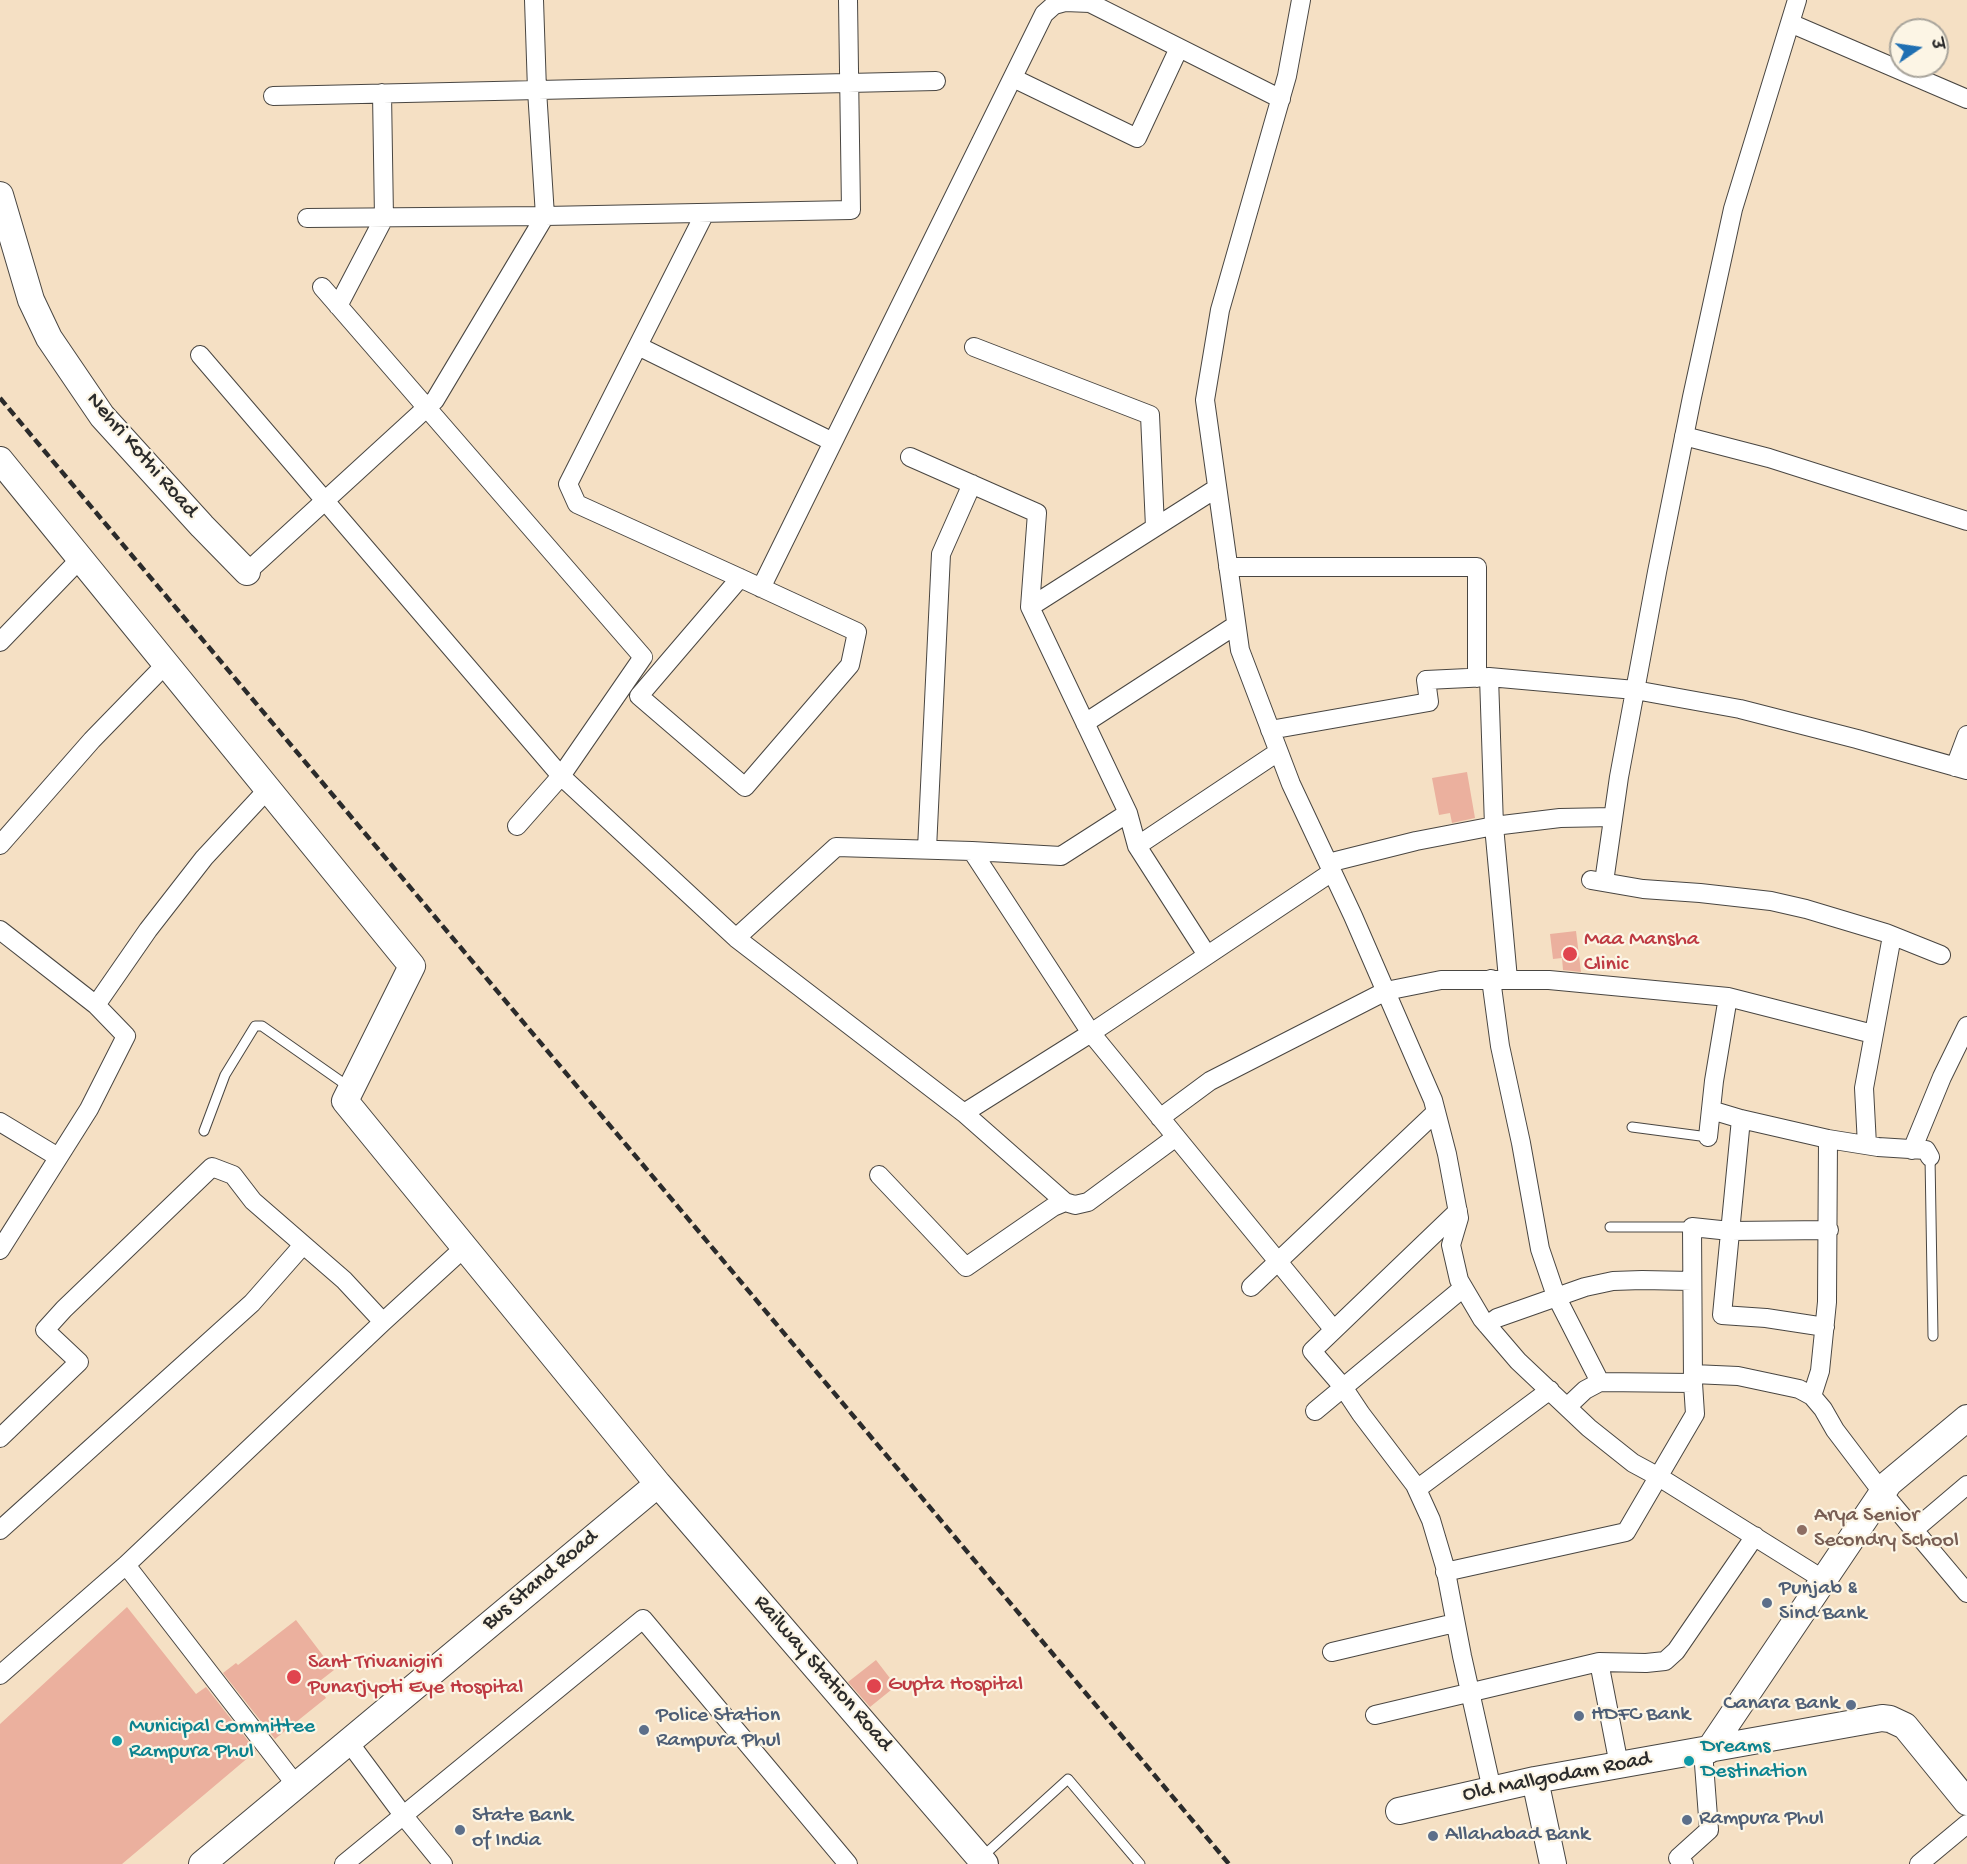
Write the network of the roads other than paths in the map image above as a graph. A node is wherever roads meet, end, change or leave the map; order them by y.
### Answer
1 (534, 0) edge
2 (848, 0) edge
3 (1301, 0) edge
4 (1797, 0) edge
5 (1790, 23) junction
6 (1179, 48) junction
7 (1013, 78) junction
8 (936, 81) dead end
9 (850, 83) junction
10 (537, 90) junction
11 (382, 93) junction
12 (273, 96) dead end
13 (1281, 99) junction
14 (1967, 99) edge
15 (0, 195) edge
16 (705, 213) junction
17 (545, 216) junction
18 (307, 218) dead end
19 (384, 218) junction
20 (322, 287) dead end
21 (338, 306) junction
22 (638, 346) junction
23 (974, 347) dead end
24 (200, 355) dead end
25 (427, 407) junction
26 (1684, 436) junction
27 (833, 442) junction
28 (910, 457) dead end
29 (1, 464) edge
30 (972, 484) junction
31 (1217, 488) junction
32 (325, 500) junction
33 (1967, 521) edge
34 (1155, 527) junction
35 (80, 559) junction
36 (1228, 567) junction
37 (247, 572) joint
38 (740, 578) junction
39 (761, 588) junction
40 (1030, 607) junction
41 (1236, 625) junction
42 (0, 642) edge
43 (166, 664) junction
44 (1483, 677) junction
45 (1635, 690) junction
46 (1086, 723) junction
47 (1270, 730) junction
48 (1967, 735) edge
49 (1278, 752) junction
50 (1961, 769) edge
51 (561, 776) junction
52 (267, 789) junction
53 (1128, 813) junction
54 (1613, 817) junction
55 (517, 826) dead end
56 (1494, 826) junction
57 (0, 845) edge
58 (1137, 846) junction
59 (927, 849) junction
60 (972, 851) junction
61 (1330, 867) junction
62 (0, 930) edge
63 (1892, 936) junction
64 (736, 939) junction
65 (1208, 955) junction
66 (1941, 955) dead end
67 (1499, 979) junction
68 (1386, 991) junction
69 (1728, 997) junction
70 (96, 1005) junction
71 (1967, 1026) edge
72 (1091, 1034) junction
73 (1873, 1034) junction
74 (351, 1089) junction
75 (1711, 1110) junction
76 (1436, 1112) junction
77 (964, 1113) junction
78 (1160, 1118) junction
79 (1741, 1119) junction
80 (0, 1122) edge
81 (1632, 1127) dead end
82 (204, 1131) dead end
83 (1176, 1137) junction
84 (1708, 1137) joint
85 (1828, 1139) junction
86 (1867, 1145) junction
87 (1912, 1150) junction
88 (58, 1157) junction
89 (1930, 1157) joint
90 (879, 1175) dead end
91 (1065, 1202) junction
92 (1458, 1211) junction
93 (1610, 1227) dead end
94 (1692, 1227) junction
95 (1829, 1230) junction
96 (1730, 1231) junction
97 (303, 1245) junction
98 (465, 1247) junction
99 (0, 1250) edge
100 (1278, 1261) junction
101 (1692, 1281) junction
102 (1251, 1287) dead end
103 (1463, 1288) junction
104 (1556, 1296) junction
105 (383, 1322) junction
106 (1487, 1325) junction
107 (1825, 1327) junction
108 (1334, 1330) junction
109 (1933, 1336) dead end
110 (1693, 1378) junction
111 (1600, 1382) junction
112 (1343, 1388) junction
113 (1550, 1390) junction
114 (1812, 1396) junction
115 (1567, 1407) junction
116 (1315, 1411) dead end
117 (1967, 1418) edge
118 (0, 1438) edge
119 (1659, 1477) junction
120 (658, 1484) junction
121 (1967, 1485) edge
122 (1417, 1489) junction
123 (1882, 1492) junction
124 (0, 1530) edge
125 (1914, 1530) junction
126 (1755, 1536) junction
127 (126, 1565) junction
128 (1445, 1572) junction
129 (1961, 1573) edge
130 (1824, 1580) junction
131 (1967, 1593) edge
132 (1455, 1623) junction
133 (1332, 1652) dead end
134 (1599, 1662) junction
135 (0, 1675) edge
136 (1470, 1692) junction
137 (1375, 1714) dead end
138 (348, 1741) junction
139 (1709, 1750) junction
140 (1619, 1766) junction
141 (1535, 1780) junction
142 (296, 1785) junction
143 (1492, 1790) junction
144 (1967, 1802) edge
145 (1399, 1811) dead end
146 (403, 1815) junction
147 (1967, 1824) edge
148 (991, 1862) edge
149 (1678, 1862) edge
150 (202, 1864) edge
151 (344, 1864) edge
152 (444, 1864) edge
153 (848, 1864) edge
154 (1140, 1864) edge
155 (1553, 1864) edge
156 (1919, 1864) edge

1 - 10 street
2 - 9 street
3 - 13 street
4 - 5 street
5 - 14 street
5 - 26 street
6 - 7 street
6 - 7 street
6 - 13 street
7 - 27 street
8 - 9 street
9 - 10 street
9 - 16 street
10 - 11 street
10 - 17 street
11 - 12 street
11 - 19 street
13 - 31 street
15 - 37 street, Nehri Kothi Road
16 - 17 street
16 - 22 street
17 - 19 street
17 - 25 street
18 - 19 street
19 - 21 street
20 - 21 street
21 - 25 street
22 - 27 street
22 - 38 street
23 - 34 street
24 - 32 street
25 - 32 street
25 - 51 street
26 - 33 street
26 - 45 street
27 - 39 street
28 - 30 street
29 - 35 street
30 - 40 street
30 - 59 street
31 - 34 street
31 - 36 street
32 - 37 street
32 - 51 street
34 - 40 street
35 - 42 street
35 - 43 street
36 - 41 street
36 - 44 street
38 - 39 street
38 - 39 street
40 - 46 street
41 - 46 street
41 - 47 street
43 - 52 street
43 - 57 street
44 - 45 street
44 - 47 street
44 - 56 street
45 - 50 street
45 - 54 street
46 - 53 street
47 - 49 street
48 - 50 street
49 - 58 street
49 - 61 street
51 - 55 street
51 - 64 street
52 - 70 street
52 - 74 street
53 - 58 street
53 - 60 street
54 - 56 street
54 - 63 street
56 - 61 street
56 - 67 street
58 - 65 street
59 - 60 street
59 - 64 street
60 - 72 street
61 - 65 street
61 - 68 street
62 - 70 street
63 - 66 street
63 - 73 street
64 - 77 street
65 - 72 street
67 - 68 street
67 - 69 street
67 - 104 street
68 - 76 street
68 - 78 street
69 - 73 street
69 - 75 street
70 - 88 street
71 - 87 street
72 - 77 street
72 - 78 street
73 - 86 street
74 - 82 lane
74 - 98 street, Railway Station Road
75 - 79 street
75 - 84 street
76 - 92 street
76 - 100 street
77 - 91 street
78 - 83 street
79 - 85 street
79 - 96 street
80 - 88 street
81 - 84 lane
83 - 91 street
83 - 100 street
85 - 86 street
85 - 95 street
86 - 87 street
87 - 89 street
88 - 99 street
89 - 109 lane
90 - 91 street
92 - 103 street
92 - 108 street
93 - 94 lane
94 - 96 street
94 - 101 street
95 - 96 street
95 - 107 street
96 - 107 street
97 - 105 street
97 - 118 street
97 - 124 street
98 - 105 street
98 - 120 street, Railway Station Road
100 - 102 street
100 - 108 street
101 - 104 street
101 - 110 street
103 - 106 street
103 - 112 street
104 - 106 street
104 - 111 street
105 - 127 street
106 - 113 street
107 - 114 street
108 - 112 street
110 - 111 street
110 - 114 street
110 - 119 street
111 - 115 street
112 - 116 street
112 - 122 street
113 - 115 street
113 - 122 street
114 - 123 street
115 - 119 street
117 - 123 street
119 - 126 street
119 - 128 street
120 - 138 street, Bus Stand Road
120 - 148 street, Railway Station Road
121 - 125 street
122 - 128 street
123 - 125 street
123 - 130 street
125 - 129 street
126 - 130 street
126 - 134 street
127 - 135 street
127 - 142 street
128 - 132 street
129 - 131 street
130 - 139 street
132 - 133 street
132 - 136 street
134 - 136 street
134 - 140 street
136 - 137 street
136 - 143 street
138 - 142 street, Bus Stand Road
138 - 146 street
139 - 140 street, Old Mallgodam Road
139 - 144 street, Old Mallgodam Road
139 - 149 street
140 - 141 street, Old Mallgodam Road
141 - 143 street, Old Mallgodam Road
141 - 155 street
142 - 150 street, Bus Stand Road
143 - 145 street, Old Mallgodam Road
146 - 151 street
146 - 152 street
146 - 153 street
147 - 156 street
148 - 154 lane

